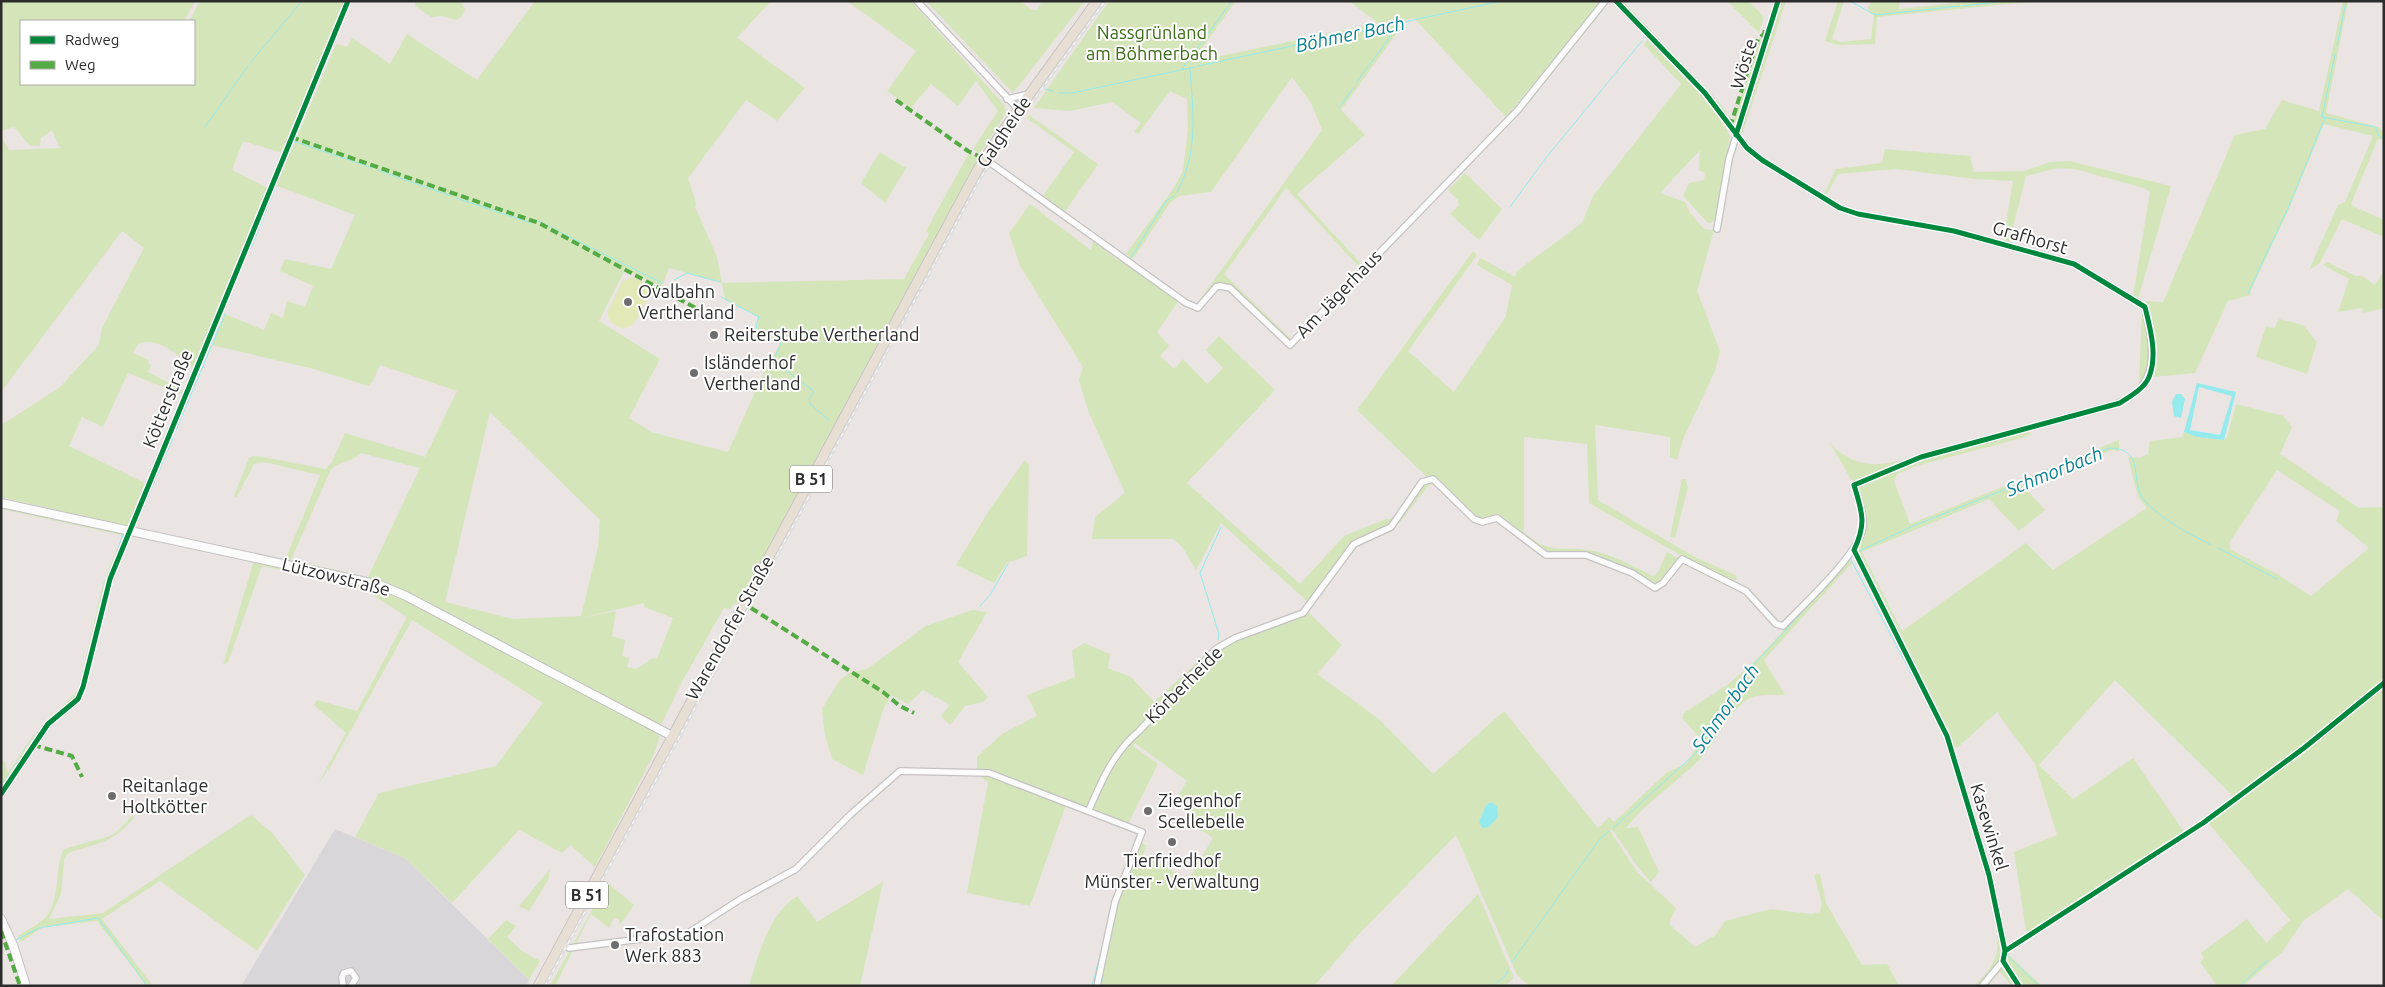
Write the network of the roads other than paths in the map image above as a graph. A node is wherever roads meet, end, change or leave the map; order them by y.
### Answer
1 (348, 1) edge
2 (917, 1) edge
3 (1097, 1) edge
4 (1606, 1) edge
5 (1616, 1) edge
6 (1778, 1) edge
7 (1029, 94) junction
8 (1007, 99) junction
9 (1018, 109) junction
10 (1736, 135) junction
11 (985, 159) junction
12 (1717, 229) dead end
13 (923, 271) joint
14 (1, 502) edge
15 (129, 530) junction
16 (1854, 550) junction
17 (1783, 626) joint
18 (672, 736) junction
19 (1, 794) edge
20 (1089, 810) junction
21 (1, 919) edge
22 (560, 944) junction
23 (26, 986) edge
24 (343, 986) edge
25 (351, 986) edge
26 (538, 986) edge
27 (1097, 986) edge
28 (1982, 986) edge

1 - 15 street, Kötterstraße
2 - 8 street
3 - 7 main road, Galgheide / B 51
4 - 11 street, Am Jägerhaus
5 - 10 street
6 - 10 street, Wöste
7 - 8 street
7 - 9 main road, Galgheide / B 51
8 - 9 street
9 - 11 main road, Galgheide / B 51
10 - 12 street, Wöste
10 - 16 street, Grafhorst
11 - 13 main road, Galgheide / B 51
13 - 18 main road, Warendorfer Straße / B 51
14 - 15 street, Lützowstraße
15 - 18 street, Lützowstraße
15 - 19 street, Kötterstraße
16 - 17 street, Grafhorst
16 - 28 street, Kasewinkel
17 - 20 street, Körberheide
18 - 22 main road, Warendorfer Straße / B 51
20 - 22 street
20 - 27 street
21 - 23 street
22 - 26 main road, Warendorfer Straße / B 51
24 - 25 street

